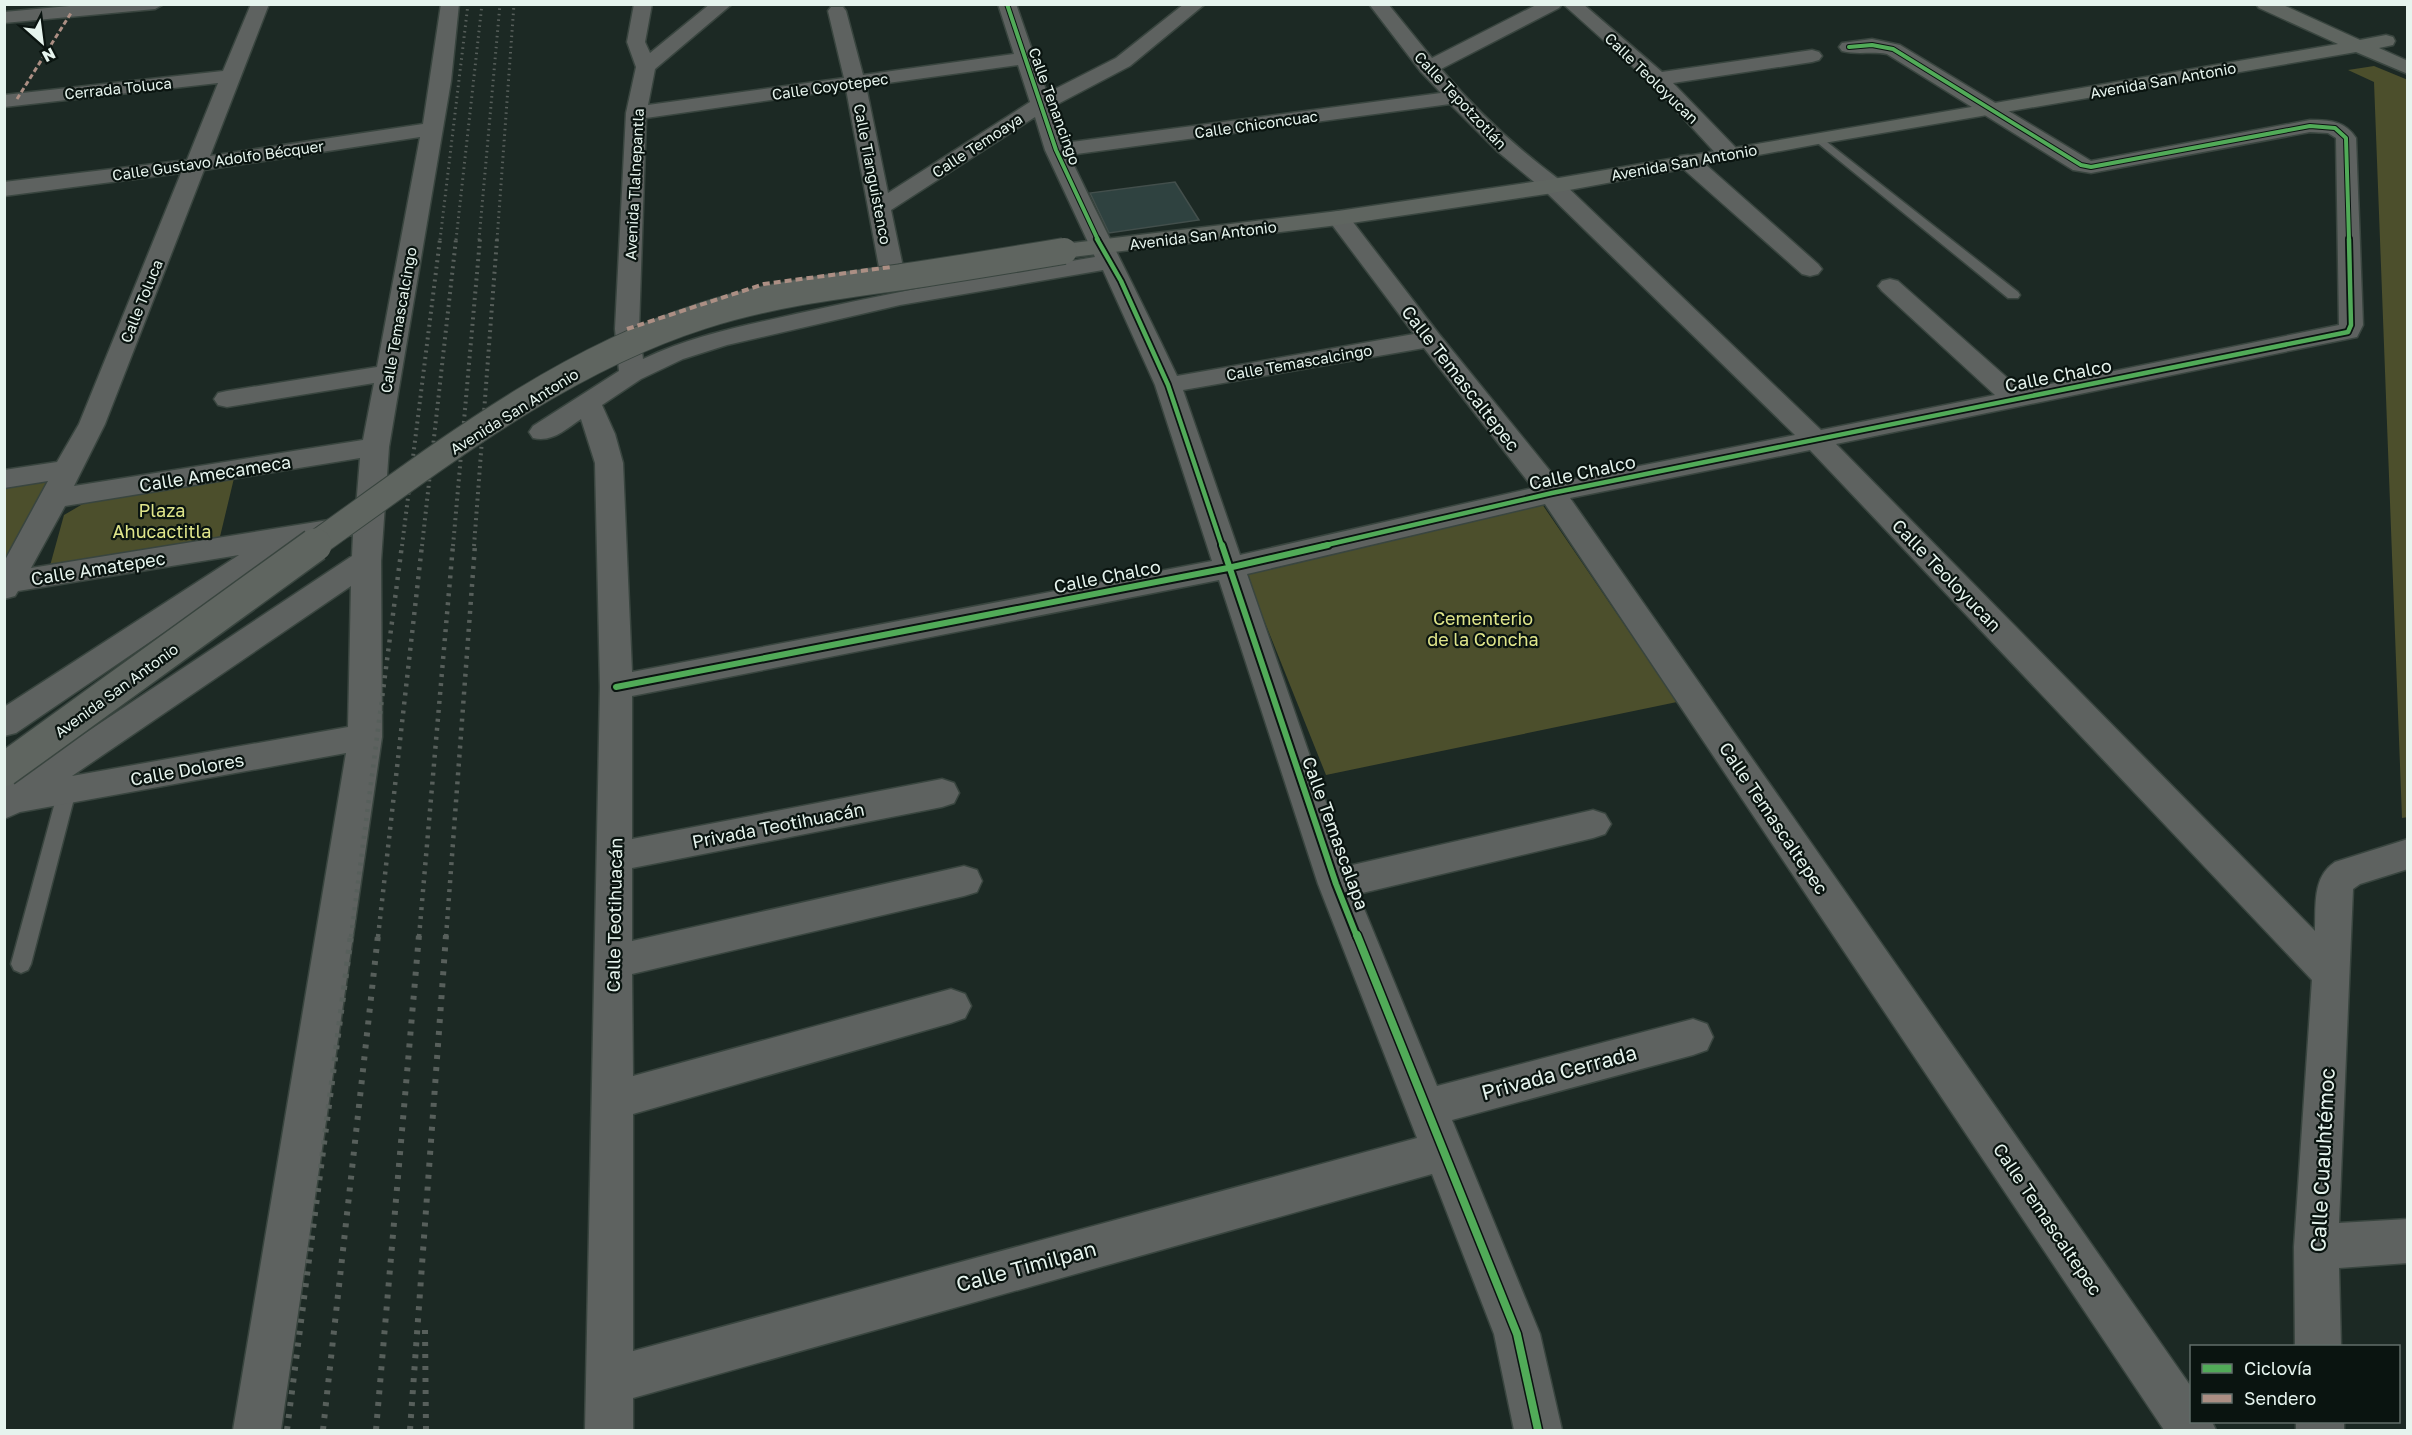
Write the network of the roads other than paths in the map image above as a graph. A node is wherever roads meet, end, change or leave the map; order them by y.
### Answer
1 (155, 4) edge
2 (260, 4) edge
3 (450, 4) edge
4 (643, 4) edge
5 (723, 4) edge
6 (1007, 4) edge
7 (1196, 4) edge
8 (1378, 4) edge
9 (1553, 4) edge
10 (1572, 4) edge
11 (2265, 4) edge
12 (2303, 4) edge
13 (837, 11) dead end
14 (4, 18) edge
15 (2386, 41) junction
16 (1848, 46) dead end
17 (2360, 47) junction
18 (2408, 50) edge
19 (1812, 56) dead end
20 (1024, 58) junction
21 (646, 67) junction
22 (1428, 68) junction
23 (2408, 68) edge
24 (232, 76) junction
25 (1658, 79) junction
26 (855, 82) junction
27 (1455, 97) junction
28 (4, 101) edge
29 (1039, 105) junction
30 (1989, 110) junction
31 (636, 113) junction
32 (432, 129) junction
33 (1818, 138) junction
34 (1056, 150) junction
35 (1729, 154) junction
36 (1688, 161) junction
37 (196, 165) junction
38 (1553, 186) junction
39 (4, 189) edge
40 (879, 208) junction
41 (1338, 218) junction
42 (1106, 255) junction
43 (891, 267) dead end
44 (1810, 269) dead end
45 (1890, 286) dead end
46 (2013, 295) dead end
47 (1430, 339) junction
48 (388, 373) junction
49 (632, 374) junction
50 (1168, 385) junction
51 (227, 399) dead end
52 (2015, 399) junction
53 (588, 404) junction
54 (543, 432) dead end
55 (1815, 439) junction
56 (375, 447) junction
57 (67, 469) junction
58 (4, 479) edge
59 (1552, 493) junction
60 (55, 498) junction
61 (369, 523) junction
62 (288, 536) junction
63 (366, 561) junction
64 (1228, 568) junction
65 (5, 585) edge
66 (616, 687) junction
67 (4, 724) edge
68 (365, 737) junction
69 (67, 791) junction
70 (6, 792) edge
71 (942, 792) dead end
72 (1593, 824) dead end
73 (2408, 854) edge
74 (615, 856) junction
75 (964, 881) dead end
76 (1336, 884) junction
77 (614, 962) junction
78 (21, 964) dead end
79 (2332, 974) junction
80 (951, 1006) dead end
81 (1693, 1037) dead end
82 (612, 1101) junction
83 (1426, 1108) junction
84 (1443, 1151) junction
85 (2408, 1241) edge
86 (2316, 1247) junction
87 (2318, 1345) edge
88 (609, 1381) junction
89 (257, 1431) edge
90 (609, 1431) edge
91 (1538, 1431) edge
92 (2192, 1431) edge

1 - 14 street
2 - 24 street, Calle Toluca
3 - 32 street, Calle Temascalcingo
4 - 21 street
5 - 21 street
6 - 20 street, Calle Tenancingo
7 - 29 street, Calle Temoaya
8 - 22 street, Calle Tepotzotlán
9 - 22 street
10 - 25 street, Calle Teoloyucan
11 - 17 main road
12 - 15 main road
13 - 26 street, Calle Tianguistenco
15 - 17 main road, Avenida San Antonio
15 - 18 main road
16 - 30 street
17 - 23 main road
17 - 30 main road, Avenida San Antonio
19 - 25 street
20 - 26 street, Calle Coyotepec
20 - 29 street, Calle Tenancingo
21 - 31 street, Avenida Tlalnepantla
22 - 27 street, Calle Tepotzotlán
24 - 28 street, Cerrada Toluca
24 - 37 street, Calle Toluca
25 - 35 street, Calle Teoloyucan
26 - 31 street, Calle Coyotepec
26 - 40 street, Calle Tianguistenco
27 - 34 street, Calle Chiconcuac
27 - 38 street, Calle Tepotzotlán
29 - 34 street, Calle Tenancingo
29 - 40 street, Calle Temoaya
30 - 33 main road, Avenida San Antonio
30 - 52 street, Calle Chalco
31 - 49 street, Avenida Tlalnepantla
32 - 37 street, Calle Gustavo Adolfo Bécquer
32 - 48 street, Calle Temascalcingo
33 - 35 main road, Avenida San Antonio
33 - 46 lane
34 - 42 street, Calle Tenancingo
35 - 36 main road, Avenida San Antonio
36 - 38 main road, Avenida San Antonio
36 - 44 street
37 - 39 street, Calle Gustavo Adolfo Bécquer
37 - 57 street, Calle Toluca
38 - 41 main road, Avenida San Antonio
38 - 55 street, Calle Teoloyucan
40 - 43 street, Calle Tianguistenco
41 - 42 main road, Avenida San Antonio
41 - 47 street, Calle Temascaltepec
42 - 49 street, Avenida San Antonio
42 - 50 street, Calle Temascalapa
42 - 70 main road, Avenida San Antonio, bridge
45 - 52 street
47 - 50 street, Calle Temascalcingo
47 - 59 street, Calle Temascaltepec
48 - 51 street
48 - 56 street, Calle Temascalcingo
49 - 53 street, Avenida San Antonio
50 - 64 street, Calle Temascalapa
52 - 55 street, Calle Chalco
53 - 54 street, Avenida San Antonio
53 - 66 street, Calle Teotihuacán
55 - 59 street, Calle Chalco
55 - 79 street, Calle Teoloyucan
56 - 60 street, Calle Amecameca
56 - 61 street, Calle Temascalcingo
57 - 58 street
57 - 60 street, Calle Toluca
59 - 64 street, Calle Chalco
59 - 92 street, Calle Temascaltepec
60 - 65 street, Calle Toluca
61 - 62 street, Calle Amatepec
61 - 63 street, Calle Temascalcingo
62 - 65 street, Calle Amatepec
62 - 67 street, Avenida San Antonio
63 - 68 street, Calle Temascalcingo
63 - 70 street, Avenida San Antonio
64 - 66 street, Calle Chalco
64 - 76 street, Calle Temascalapa
66 - 74 street, Calle Teotihuacán
68 - 69 street, Calle Dolores
68 - 89 street, Calle Temascalcingo
69 - 70 street, Calle Dolores
69 - 78 lane
71 - 74 street, Privada Teotihuacán
72 - 76 street
73 - 79 street, Calle Cuauhtémoc
74 - 77 street, Calle Teotihuacán
75 - 77 street
76 - 83 street, Calle Temascalapa
77 - 82 street, Calle Teotihuacán
79 - 86 street, Calle Cuauhtémoc
80 - 82 street
81 - 83 street, Privada Cerrada
82 - 88 street, Calle Teotihuacán
83 - 84 street, Calle Temascalapa
84 - 88 street, Calle Timilpan
84 - 91 street, Calle Temascalapa
85 - 86 street
86 - 87 street, Calle Cuauhtémoc
88 - 90 street, Calle Teotihuacán

